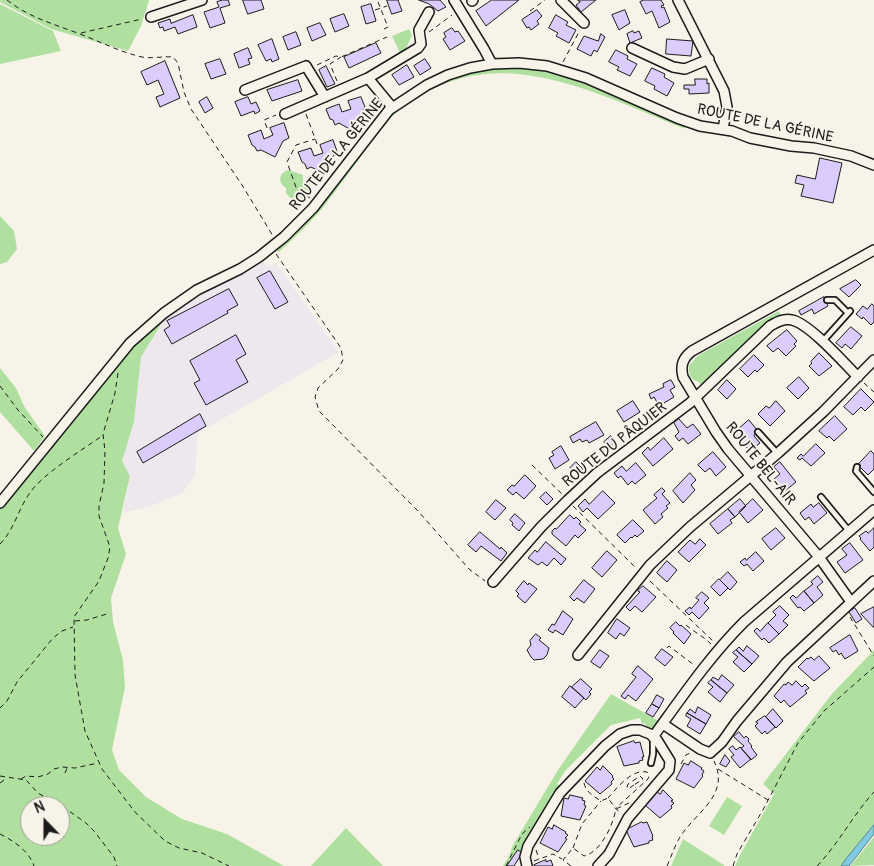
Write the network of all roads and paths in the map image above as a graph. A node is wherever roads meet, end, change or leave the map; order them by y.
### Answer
1 (7, 0) edge
2 (202, 0) edge
3 (454, 0) edge
4 (545, 0) edge
5 (561, 0) edge
6 (678, 0) edge
7 (378, 2) dead end
8 (387, 6) dead end
9 (381, 8) junction
10 (374, 10) dead end
11 (530, 11) dead end
12 (429, 12) dead end
13 (456, 13) dead end
14 (151, 17) joint
15 (584, 23) joint
16 (384, 29) dead end
17 (80, 34) junction
18 (388, 37) dead end
19 (420, 39) junction
20 (632, 48) dead end
21 (341, 57) junction
22 (709, 60) junction
23 (492, 64) junction
24 (308, 68) junction
25 (559, 69) junction
26 (368, 78) junction
27 (245, 90) dead end
28 (341, 90) junction
29 (325, 97) junction
30 (304, 106) junction
31 (392, 107) junction
32 (285, 114) joint
33 (268, 128) dead end
34 (723, 129) junction
35 (315, 139) junction
36 (317, 144) dead end
37 (874, 165) edge
38 (322, 197) junction
39 (275, 244) junction
40 (874, 250) edge
41 (827, 300) dead end
42 (822, 342) junction
43 (874, 360) edge
44 (115, 362) junction
45 (858, 377) junction
46 (0, 386) edge
47 (874, 392) edge
48 (696, 398) junction
49 (758, 432) dead end
50 (103, 434) junction
51 (49, 443) junction
52 (778, 453) junction
53 (532, 465) dead end
54 (857, 467) dead end
55 (751, 476) junction
56 (874, 492) edge
57 (821, 497) dead end
58 (568, 500) junction
59 (0, 503) edge
60 (874, 510) edge
61 (849, 531) junction
62 (0, 544) edge
63 (819, 557) junction
64 (642, 574) junction
65 (874, 581) edge
66 (493, 582) joint
67 (848, 605) junction
68 (110, 613) dead end
69 (74, 621) junction
70 (686, 625) dead end
71 (74, 627) junction
72 (717, 647) junction
73 (667, 648) dead end
74 (578, 655) dead end
75 (874, 656) edge
76 (697, 667) dead end
77 (874, 667) edge
78 (0, 708) edge
79 (663, 724) junction
80 (653, 737) junction
81 (700, 749) junction
82 (710, 753) junction
83 (99, 763) junction
84 (650, 763) dead end
85 (681, 764) dead end
86 (67, 768) junction
87 (718, 768) junction
88 (580, 770) junction
89 (65, 773) dead end
90 (0, 776) edge
91 (5, 777) junction
92 (21, 779) junction
93 (0, 783) edge
94 (634, 785) junction
95 (636, 789) junction
96 (874, 792) edge
97 (608, 798) junction
98 (768, 800) junction
99 (601, 801) junction
100 (629, 802) dead end
101 (616, 809) junction
102 (628, 818) junction
103 (0, 834) edge
104 (573, 848) junction
105 (563, 860) junction
106 (527, 865) edge
107 (34, 866) edge
108 (117, 866) edge
109 (229, 866) edge
110 (571, 866) edge
111 (598, 866) edge
112 (667, 866) edge
113 (733, 866) edge
114 (817, 866) edge

1 - 17 path
2 - 14 street
3 - 23 street
4 - 11 path
5 - 15 street
6 - 22 street
7 - 9 path
8 - 9 path
9 - 10 path
9 - 16 path
12 - 19 street
13 - 19 path
14 - 17 path
15 - 25 path
17 - 39 path
18 - 21 path
19 - 26 street
20 - 22 street
21 - 24 path
21 - 28 path
22 - 34 street
23 - 25 street, ROUTE DE LA GÉRINE
23 - 31 street, ROUTE DE LA GÉRINE
24 - 27 street
24 - 29 street
25 - 34 street, ROUTE DE LA GÉRINE
26 - 28 street
26 - 31 street
28 - 29 street
29 - 30 street
30 - 32 street
30 - 35 path
31 - 38 street, ROUTE DE LA GÉRINE
32 - 33 path
34 - 37 street, ROUTE DE LA GÉRINE
35 - 36 path
35 - 38 path
38 - 39 street, ROUTE DE LA GÉRINE
39 - 44 street, ROUTE DE LA GÉRINE
39 - 66 path
40 - 48 street, ROUTE BEL-AIR
41 - 42 lane
42 - 45 street, ROUTE DU PÂQUIER
42 - 48 street, ROUTE DU PÂQUIER
43 - 45 street
44 - 50 path
44 - 51 street, ROUTE DE LA GÉRINE
45 - 47 path
45 - 52 street
46 - 51 path
48 - 55 street, ROUTE BEL-AIR
48 - 58 street, ROUTE DU PÂQUIER
49 - 52 lane
50 - 62 path
50 - 69 path
51 - 59 street, ROUTE DE LA GÉRINE
52 - 55 street
53 - 58 path
54 - 56 lane
55 - 63 street, ROUTE BEL-AIR
55 - 64 street
57 - 61 lane
58 - 64 path
58 - 66 street, ROUTE DU PÂQUIER
60 - 61 street
61 - 63 street
63 - 67 street, ROUTE BEL-AIR
63 - 72 street
64 - 72 path
64 - 74 street
65 - 67 street
67 - 75 path
67 - 82 street
68 - 69 path
69 - 71 path
70 - 72 path
71 - 78 path
71 - 83 path
72 - 79 street
73 - 76 path
77 - 98 path
79 - 80 street
79 - 81 street
80 - 84 lane
80 - 88 street
80 - 102 street
81 - 82 street
81 - 85 path
82 - 87 path
83 - 86 path
83 - 109 path
86 - 89 path
86 - 92 path
87 - 98 path
87 - 112 path
88 - 99 path
88 - 106 street
90 - 91 path
91 - 92 path
91 - 93 path
92 - 108 path
94 - 94 path
94 - 95 path
95 - 97 path
95 - 101 path
96 - 114 path
97 - 99 path
97 - 101 path
98 - 113 path
99 - 104 path
100 - 101 path
101 - 102 path
101 - 104 path
102 - 111 street
103 - 107 path
104 - 105 path
105 - 106 path
105 - 110 path

